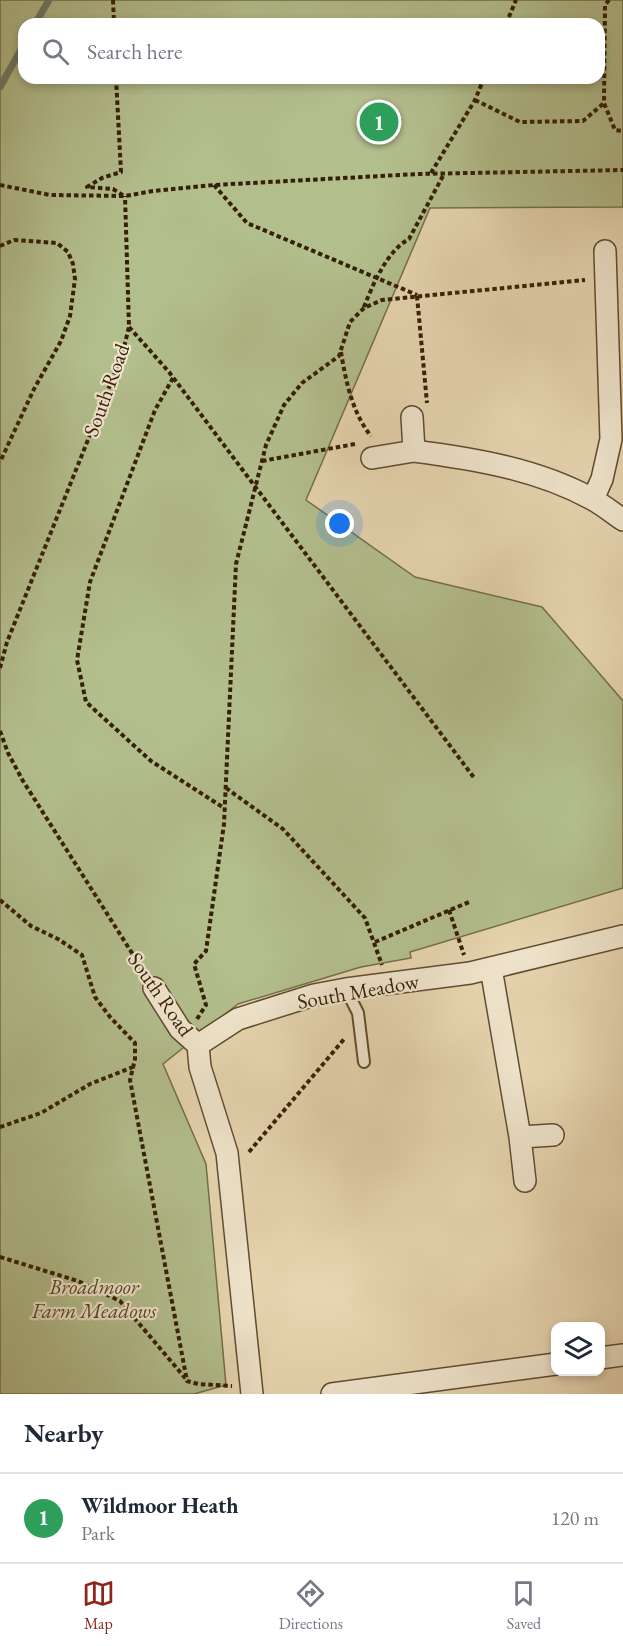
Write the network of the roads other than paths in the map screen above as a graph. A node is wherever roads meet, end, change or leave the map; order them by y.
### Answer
1 (605, 250) dead end
2 (412, 417) road end
3 (370, 447) road end
4 (414, 450) junction
5 (593, 499) junction
6 (623, 520) edge
7 (623, 936) edge
8 (491, 968) junction
9 (154, 988) road end
10 (346, 989) junction
11 (193, 1040) junction
12 (364, 1062) dead end
13 (553, 1135) dead end
14 (520, 1137) junction
15 (525, 1181) dead end
16 (623, 1355) edge
17 (605, 1357) edge
18 (551, 1365) edge
19 (251, 1391) edge
20 (332, 1394) edge

1 - 5 street
2 - 4 street
3 - 4 street
4 - 5 street
5 - 6 street
7 - 8 street, South Meadow
8 - 10 street, South Meadow
8 - 14 street
9 - 11 street, South Road
10 - 11 street, South Meadow
10 - 12 lane
11 - 19 street, South Road
13 - 14 street
14 - 15 street
16 - 17 street
18 - 20 street

